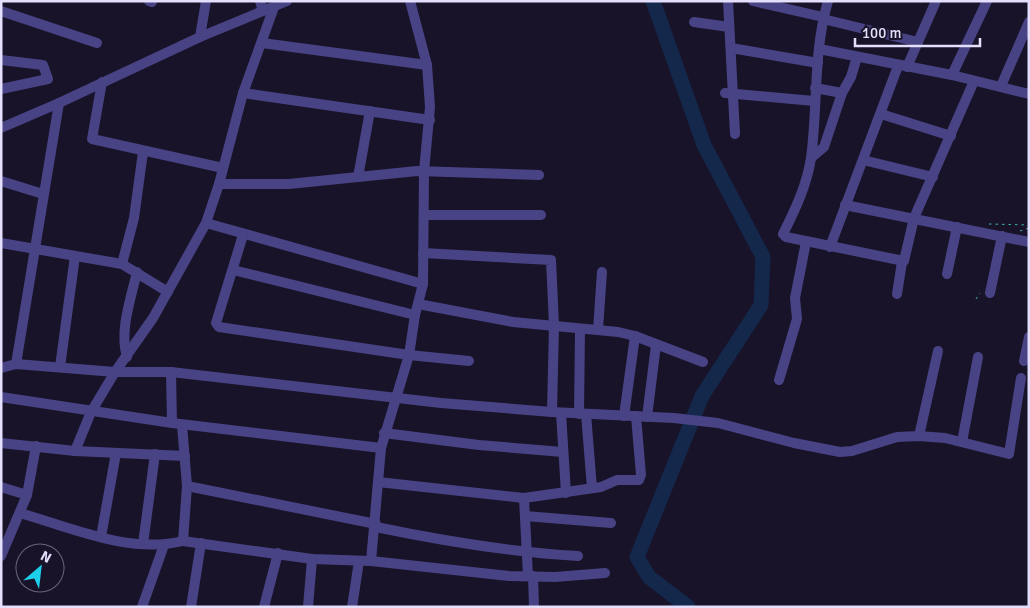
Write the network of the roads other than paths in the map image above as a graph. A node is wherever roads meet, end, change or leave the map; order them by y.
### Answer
1 (206, 1) edge
2 (287, 1) edge
3 (410, 1) edge
4 (728, 1) edge
5 (753, 1) edge
6 (828, 1) edge
7 (936, 1) edge
8 (987, 1) edge
9 (262, 6) edge
10 (274, 7) junction
11 (1, 11) edge
12 (823, 18) junction
13 (694, 22) dead end
14 (1029, 22) edge
15 (729, 28) junction
16 (200, 37) junction
17 (918, 42) junction
18 (97, 43) dead end
19 (262, 43) junction
20 (731, 48) junction
21 (820, 49) junction
22 (857, 57) junction
23 (1, 60) edge
24 (818, 63) junction
25 (427, 65) junction
26 (903, 66) junction
27 (952, 75) junction
28 (974, 81) junction
29 (102, 82) junction
30 (1001, 86) junction
31 (815, 88) junction
32 (1, 89) edge
33 (243, 93) junction
34 (842, 93) junction
35 (729, 94) junction
36 (1029, 94) edge
37 (814, 101) junction
38 (59, 104) junction
39 (370, 111) junction
40 (881, 114) junction
41 (430, 120) junction
42 (1, 128) edge
43 (735, 134) dead end
44 (951, 136) junction
45 (143, 152) junction
46 (811, 158) junction
47 (863, 160) junction
48 (223, 168) junction
49 (424, 171) junction
50 (539, 175) dead end
51 (358, 177) junction
52 (933, 177) junction
53 (1, 181) edge
54 (219, 184) junction
55 (43, 194) junction
56 (845, 205) junction
57 (424, 215) junction
58 (541, 215) dead end
59 (914, 218) junction
60 (206, 223) junction
61 (957, 226) junction
62 (243, 235) junction
63 (1002, 236) junction
64 (806, 242) junction
65 (1029, 242) edge
66 (1, 243) edge
67 (830, 248) junction
68 (34, 249) junction
69 (423, 254) junction
70 (75, 256) junction
71 (902, 262) junction
72 (122, 264) junction
73 (233, 270) junction
74 (137, 272) junction
75 (602, 272) dead end
76 (947, 274) dead end
77 (422, 284) junction
78 (168, 292) junction
79 (990, 293) dead end
80 (897, 294) dead end
81 (418, 304) junction
82 (415, 315) junction
83 (554, 325) junction
84 (580, 329) junction
85 (598, 330) junction
86 (635, 336) junction
87 (1029, 337) edge
88 (656, 345) junction
89 (938, 351) dead end
90 (409, 355) junction
91 (127, 357) junction
92 (978, 357) dead end
93 (1024, 360) dead end
94 (469, 361) dead end
95 (703, 362) dead end
96 (16, 364) junction
97 (60, 367) junction
98 (1, 368) edge
99 (115, 372) junction
100 (170, 372) junction
101 (1021, 378) dead end
102 (779, 380) dead end
103 (1, 397) edge
104 (395, 398) junction
105 (90, 412) junction
106 (557, 413) junction
107 (582, 414) junction
108 (624, 416) junction
109 (642, 416) junction
110 (177, 424) junction
111 (384, 433) junction
112 (919, 436) junction
113 (962, 442) junction
114 (1, 443) edge
115 (36, 446) junction
116 (381, 448) junction
117 (75, 451) junction
118 (562, 452) junction
119 (116, 453) junction
120 (155, 454) junction
121 (185, 456) junction
122 (378, 482) junction
123 (187, 486) junction
124 (1, 487) edge
125 (592, 488) junction
126 (566, 493) junction
127 (27, 495) junction
128 (524, 498) junction
129 (20, 513) junction
130 (525, 516) junction
131 (611, 522) dead end
132 (376, 525) junction
133 (100, 537) junction
134 (183, 541) junction
135 (202, 543) junction
136 (143, 544) junction
137 (164, 545) junction
138 (278, 553) junction
139 (526, 553) junction
140 (1, 555) edge
141 (578, 556) dead end
142 (312, 559) junction
143 (360, 561) junction
144 (371, 561) junction
145 (605, 573) dead end
146 (530, 576) junction
147 (142, 607) edge
148 (191, 607) edge
149 (264, 607) edge
150 (308, 607) edge
151 (352, 607) edge
152 (534, 607) edge

1 - 16 street
2 - 10 street
3 - 25 street
4 - 15 street
5 - 12 street
6 - 12 street
7 - 17 street
8 - 27 street
9 - 10 street
9 - 16 street
10 - 19 street
11 - 18 street
12 - 17 street
12 - 21 street
13 - 15 street
14 - 30 street
15 - 20 street
16 - 29 street
17 - 26 street
19 - 25 street
19 - 33 street
20 - 24 street
20 - 35 street
21 - 22 street
21 - 24 street
22 - 26 street
22 - 34 street
23 - 32 street
24 - 31 street
25 - 41 street
26 - 27 street
26 - 40 street
27 - 28 street
28 - 30 street
28 - 44 street
29 - 38 street
29 - 45 street
30 - 36 street
31 - 34 street
31 - 37 street
33 - 39 street
33 - 48 street
34 - 46 street
35 - 37 street
35 - 43 street
37 - 46 street
38 - 42 street
38 - 55 street
39 - 41 street
39 - 51 street
40 - 44 street
40 - 47 street
41 - 49 street
44 - 52 street
45 - 48 street
45 - 72 street
46 - 64 street
47 - 52 street
47 - 56 street
48 - 54 street
49 - 50 street
49 - 51 street
49 - 57 street
51 - 54 street
52 - 59 street
53 - 55 street
54 - 60 street
55 - 68 street
56 - 59 street
56 - 67 street
57 - 58 street
57 - 69 street
59 - 61 street
59 - 71 street
60 - 62 street
60 - 78 street
61 - 63 street
61 - 76 street
62 - 73 street
62 - 77 street
63 - 65 street
63 - 79 street
64 - 67 street
64 - 102 street
66 - 68 street
67 - 71 street
68 - 70 street
68 - 96 street
69 - 77 street
69 - 83 street
70 - 72 street
70 - 97 street
71 - 80 street
72 - 74 street
73 - 82 street
73 - 90 street
74 - 78 street
74 - 91 street
75 - 85 street
77 - 81 street
78 - 91 street
81 - 82 street
81 - 83 street
82 - 90 street
83 - 84 street
83 - 106 street
84 - 85 street
84 - 107 street
85 - 86 street
86 - 88 street
86 - 108 street
87 - 93 street
88 - 95 street
88 - 109 street
89 - 112 street
90 - 94 street
90 - 104 street
91 - 99 street
92 - 113 street
96 - 97 street
96 - 98 street
97 - 99 street
99 - 100 street
99 - 105 street
100 - 104 street
100 - 110 street
101 - 113 street
103 - 105 street
104 - 106 street
104 - 111 street
105 - 110 street
105 - 117 street
106 - 107 street
106 - 118 street
107 - 108 street
107 - 125 street
108 - 109 street
109 - 112 street
109 - 125 street
110 - 116 street
110 - 121 street
111 - 116 street
111 - 118 street
112 - 113 street
114 - 115 street
115 - 117 street
115 - 127 street
116 - 122 street
117 - 119 street
118 - 126 street
119 - 120 street
119 - 133 street
120 - 121 street
120 - 136 street
121 - 123 street
122 - 128 street
122 - 132 street
123 - 132 street
123 - 134 street
124 - 127 street
125 - 126 street
126 - 128 street
127 - 129 street
128 - 130 street
129 - 133 street
129 - 140 street
130 - 131 street
130 - 139 street
132 - 139 street
132 - 144 street
133 - 136 street
134 - 135 street
134 - 137 street
135 - 138 street
135 - 148 street
136 - 137 street
137 - 147 street
138 - 142 street
138 - 149 street
139 - 141 street
139 - 146 street
142 - 143 street
142 - 150 street
143 - 144 street
143 - 151 street
144 - 146 street
145 - 146 street
146 - 152 street

